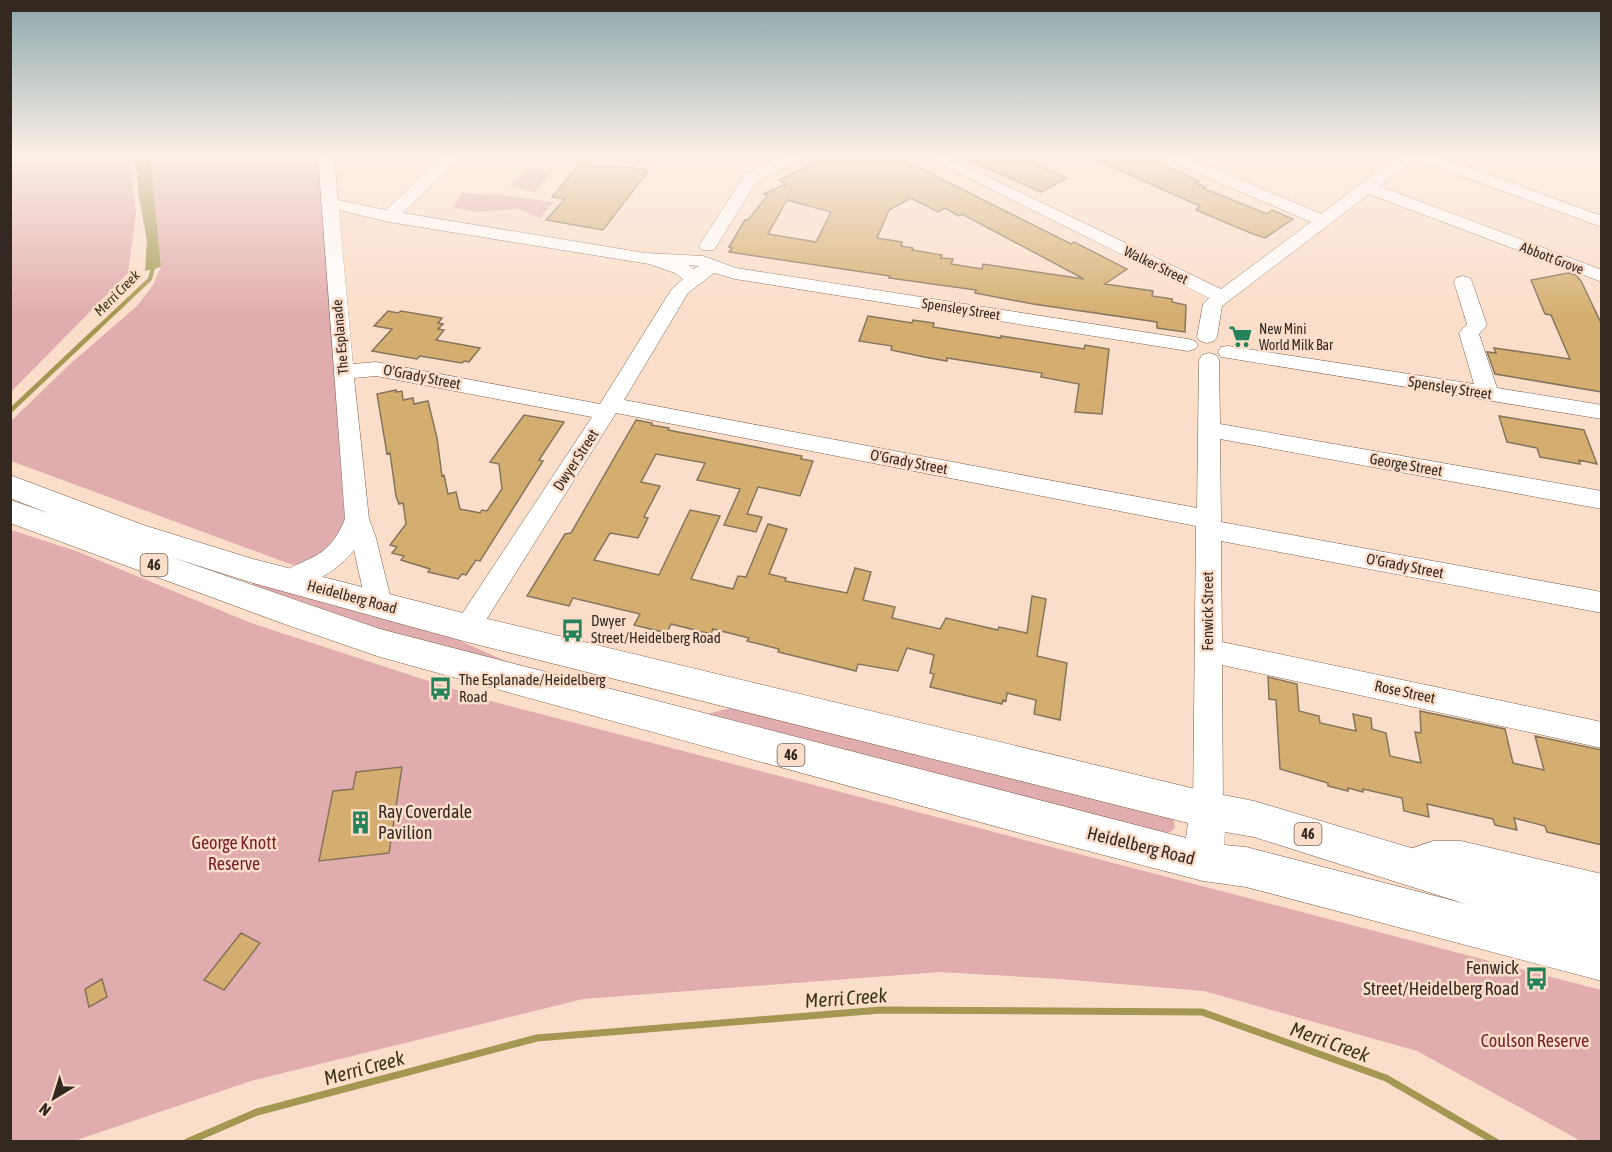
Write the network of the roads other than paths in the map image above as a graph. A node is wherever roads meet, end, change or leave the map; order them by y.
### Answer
1 (330, 208) edge
2 (350, 208) edge
3 (399, 208) edge
4 (732, 208) edge
5 (1038, 208) edge
6 (1295, 208) edge
7 (1341, 208) edge
8 (1420, 208) edge
9 (1563, 208) edge
10 (389, 217) junction
11 (1324, 220) junction
12 (1602, 222) edge
13 (708, 246) dead end
14 (692, 272) junction
15 (1602, 277) edge
16 (1463, 282) dead end
17 (1223, 297) junction
18 (1214, 349) junction
19 (343, 372) junction
20 (1488, 394) junction
21 (608, 408) junction
22 (1602, 412) edge
23 (1210, 430) junction
24 (10, 485) edge
25 (1602, 500) edge
26 (10, 511) edge
27 (357, 519) junction
28 (1208, 524) junction
29 (290, 581) junction
30 (1602, 603) edge
31 (379, 604) junction
32 (467, 628) junction
33 (1208, 650) junction
34 (702, 684) junction
35 (682, 726) junction
36 (1602, 735) edge
37 (1208, 810) junction
38 (1203, 862) junction
39 (1407, 865) junction
40 (1602, 890) edge
41 (1602, 926) edge
42 (1602, 960) edge

1 - 19 street, The Esplanade
2 - 10 street, Spensley Street
3 - 10 street
4 - 13 street
5 - 17 street, Walker Street
6 - 11 street
7 - 11 street, Fenwick Street
8 - 15 street, Abbott Grove
9 - 12 street
10 - 14 street, Spensley Street
11 - 17 street, Fenwick Street
14 - 18 street, Spensley Street
14 - 21 street, Dwyer Street
16 - 20 street
17 - 18 street, Fenwick Street
18 - 20 street, Spensley Street
18 - 23 street, Fenwick Street
19 - 21 street, O'Grady Street
19 - 27 street, The Esplanade
20 - 22 street, Spensley Street
21 - 28 street, O'Grady Street
21 - 32 street, Dwyer Street
23 - 25 street, George Street
23 - 28 street, Fenwick Street
24 - 29 main road, Heidelberg Road / 46
26 - 35 main road, Heidelberg Road / 46
27 - 29 street, The Esplanade
27 - 31 street, The Esplanade
28 - 30 street, O'Grady Street
28 - 33 street, Fenwick Street
29 - 31 main road, Heidelberg Road / 46
31 - 32 main road, Heidelberg Road / 46
32 - 34 main road, Heidelberg Road / 46
33 - 36 street, Rose Street
33 - 37 street, Fenwick Street
34 - 35 main road
34 - 37 main road, Heidelberg Road / 46
35 - 38 main road, Heidelberg Road / 46
37 - 38 main road, Fenwick Street
37 - 39 main road, Heidelberg Road / 46
38 - 42 main road, Heidelberg Road / 46
39 - 40 street
39 - 41 main road, Heidelberg Road / 46

